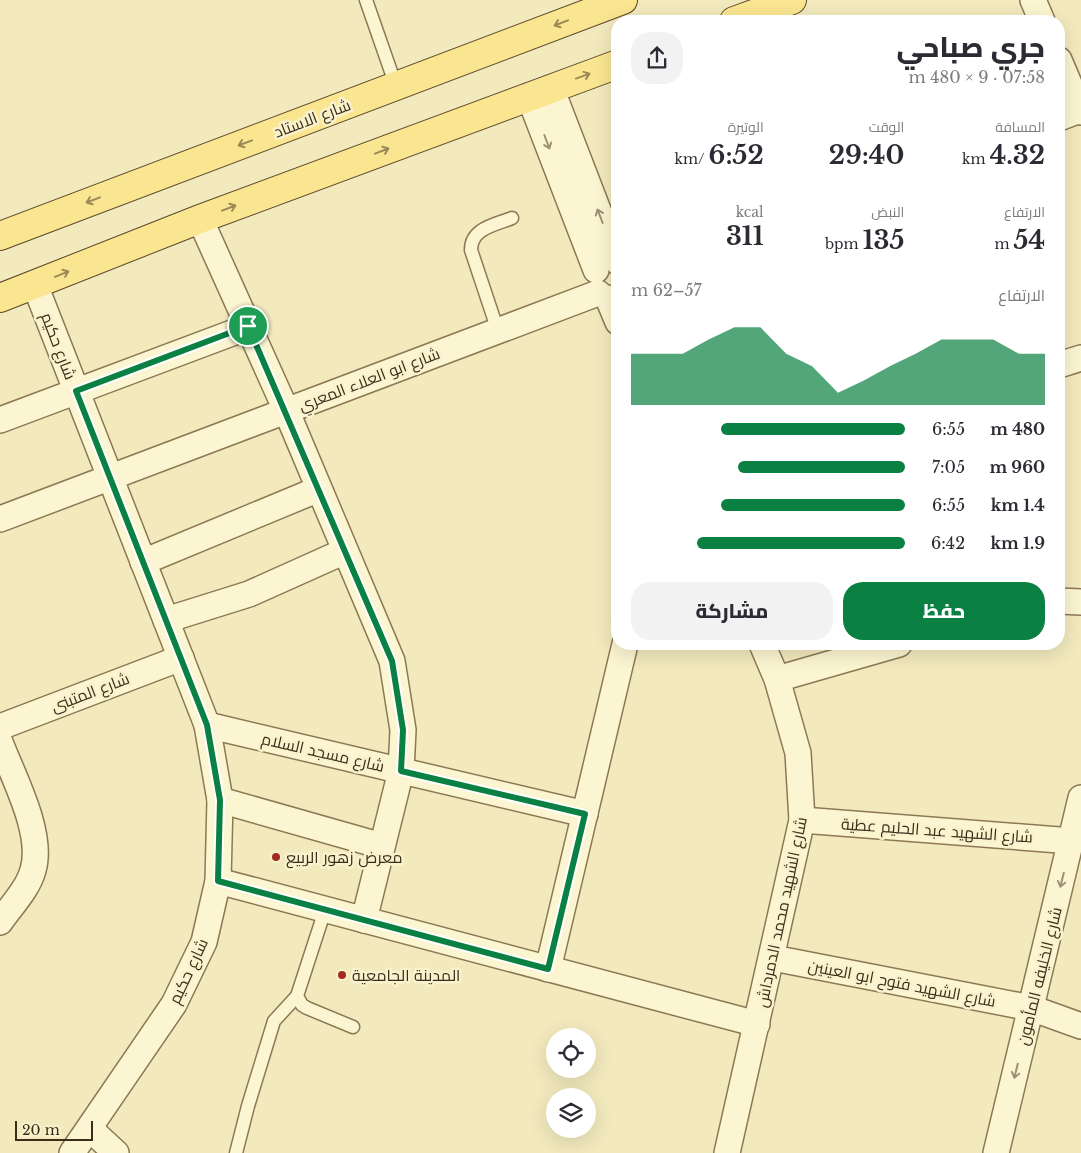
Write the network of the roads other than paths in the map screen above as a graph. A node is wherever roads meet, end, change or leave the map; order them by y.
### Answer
1 (366, 0) edge
2 (623, 0) edge
3 (792, 0) edge
4 (1033, 0) edge
5 (592, 6) edge
6 (751, 15) edge
7 (1039, 15) edge
8 (611, 67) edge
9 (1065, 83) edge
10 (396, 86) junction
11 (540, 92) junction
12 (1073, 114) edge
13 (512, 218) dead end
14 (200, 219) junction
15 (0, 236) edge
16 (609, 281) edge
17 (35, 284) junction
18 (0, 298) edge
19 (248, 326) junction
20 (498, 331) junction
21 (1081, 358) edge
22 (1065, 363) edge
23 (76, 391) junction
24 (286, 410) junction
25 (0, 420) edge
26 (110, 477) junction
27 (319, 489) junction
28 (0, 519) edge
29 (345, 551) junction
30 (143, 562) junction
31 (1065, 601) edge
32 (1081, 602) edge
33 (166, 620) junction
34 (624, 650) edge
35 (765, 650) edge
36 (878, 650) edge
37 (181, 658) junction
38 (777, 679) junction
39 (207, 725) junction
40 (0, 727) edge
41 (0, 742) edge
42 (401, 771) junction
43 (1081, 798) edge
44 (220, 800) junction
45 (585, 814) junction
46 (802, 820) junction
47 (1072, 841) junction
48 (382, 846) junction
49 (218, 881) junction
50 (325, 910) junction
51 (364, 920) junction
52 (0, 922) edge
53 (773, 958) junction
54 (548, 969) junction
55 (297, 996) junction
56 (1031, 1008) junction
57 (757, 1024) junction
58 (1081, 1026) edge
59 (352, 1028) dead end
60 (90, 1129) junction
61 (72, 1153) edge
62 (116, 1153) edge
63 (236, 1153) edge
64 (727, 1153) edge
65 (996, 1153) edge

1 - 10 lane
2 - 5 main road, شارع الاستاد
3 - 6 main road
4 - 7 street
5 -> 10 main road, شارع الاستاد
11 -> 8 main road
9 - 12 street
10 -> 15 main road, شارع الاستاد
14 -> 11 main road
11 - 16 street
13 - 20 lane
17 -> 14 main road
14 - 19 street
16 - 20 street, شارع ابو العلاء المعري
17 - 18 main road
17 - 23 street, شارع حكيم
19 - 23 street
19 - 24 street
20 - 24 street, شارع ابو العلاء المعري
21 - 22 street
23 - 25 street
23 - 26 street, شارع حكيم
24 - 26 street, شارع ابو العلاء المعري
24 - 27 street
26 - 28 street, شارع ابو العلاء المعري
26 - 30 street, شارع حكيم
27 - 29 street
27 - 30 street
29 - 33 street
29 - 42 street
30 - 33 street, شارع حكيم
31 - 32 street
33 - 37 street, شارع حكيم
34 - 45 street
35 - 38 street, شارع الشهيد محمد الدمرداش
36 - 38 street
37 - 39 street, شارع حكيم
37 - 40 street, شارع المتبنى
38 - 46 street, شارع الشهيد محمد الدمرداش
39 - 42 street, شارع مسجد السلام
39 - 44 street, شارع حكيم
41 - 52 street
42 - 45 street, شارع مسجد السلام
42 - 48 street
43 - 47 street, شارع الخليفه المأمون
44 - 48 street
44 - 49 street, شارع حكيم
45 - 54 street
46 - 47 street, شارع الشهيد عبد الحليم عطية
46 - 53 street, شارع الشهيد محمد الدمرداش
47 -> 56 street, شارع الخليفه المأمون
48 - 51 street
49 - 50 street
49 - 60 street, شارع حكيم
50 - 51 street
50 - 55 lane
51 - 54 street
53 - 56 street, شارع الشهيد فتوح ابو العينين
53 - 57 street, شارع الشهيد محمد الدمرداش
54 - 57 street
55 - 59 lane
55 - 63 lane
56 - 58 street, شارع الشهيد فتوح ابو العينين
56 -> 65 street, شارع الخليفه المأمون
57 - 64 street, شارع الشهيد محمد الدمرداش
60 - 61 street, شارع حكيم
60 - 62 street

